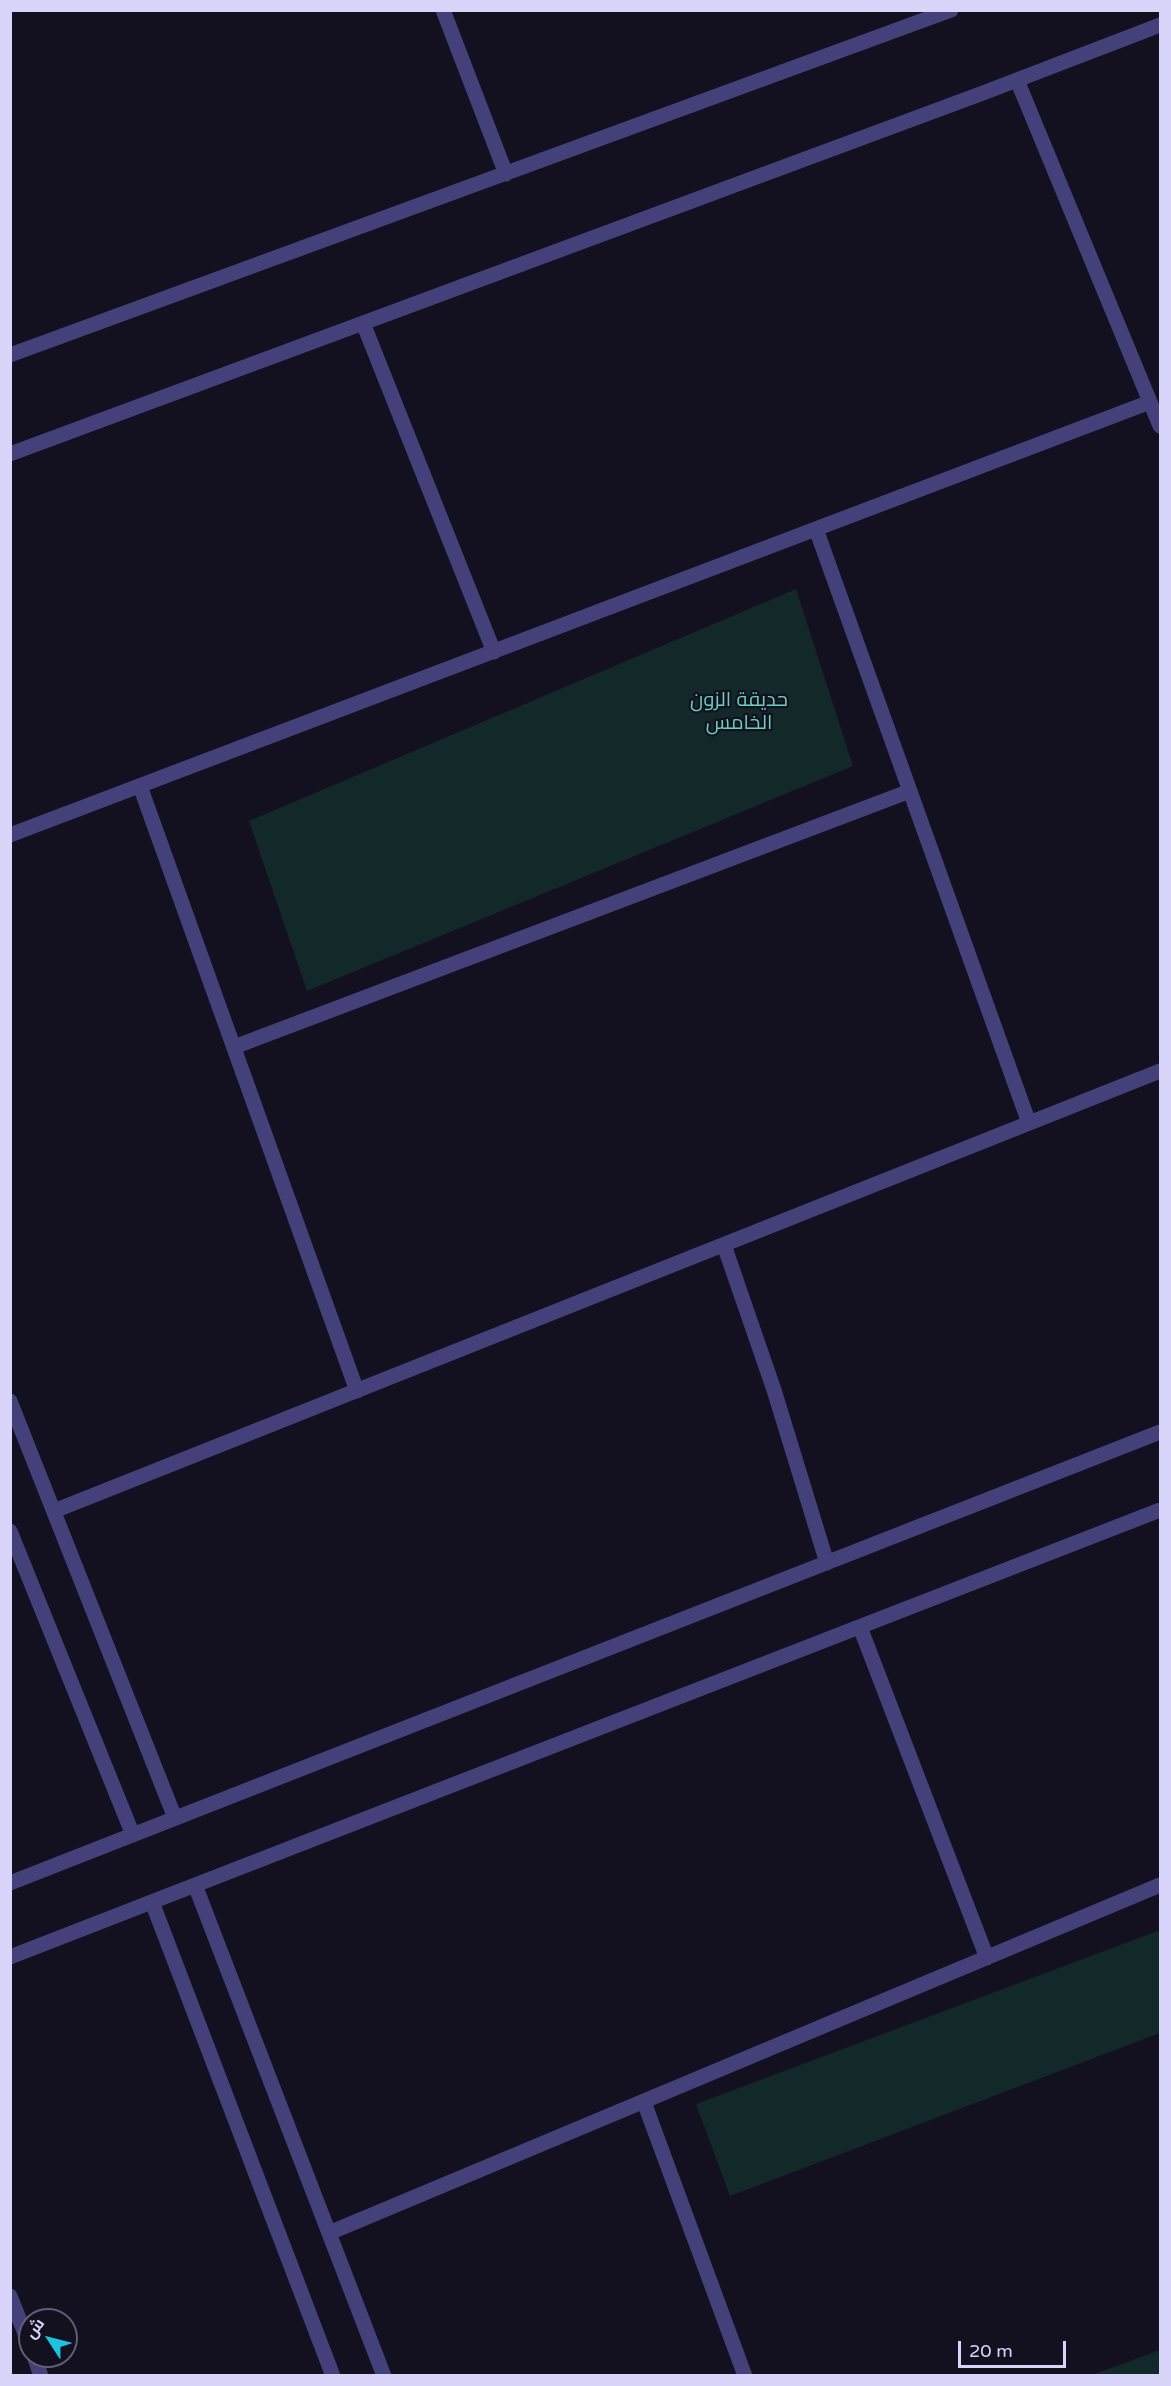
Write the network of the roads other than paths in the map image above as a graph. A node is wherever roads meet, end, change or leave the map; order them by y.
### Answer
1 (443, 10) edge
2 (951, 10) edge
3 (1161, 25) edge
4 (1017, 80) junction
5 (506, 174) junction
6 (363, 323) junction
7 (10, 355) edge
8 (1150, 402) junction
9 (1161, 426) edge
10 (10, 454) edge
11 (816, 529) junction
12 (494, 652) junction
13 (140, 786) junction
14 (910, 791) junction
15 (10, 836) edge
16 (234, 1047) junction
17 (1161, 1071) edge
18 (1029, 1123) junction
19 (724, 1245) junction
20 (357, 1391) junction
21 (10, 1401) edge
22 (1161, 1432) edge
23 (1161, 1510) edge
24 (54, 1511) junction
25 (10, 1531) edge
26 (827, 1563) junction
27 (860, 1627) junction
28 (175, 1818) junction
29 (133, 1835) junction
30 (10, 1883) edge
31 (195, 1885) junction
32 (1161, 1885) edge
33 (153, 1902) junction
34 (10, 1957) edge
35 (987, 1958) junction
36 (644, 2102) junction
37 (329, 2233) junction
38 (10, 2296) edge
39 (18, 2316) edge
40 (333, 2376) edge
41 (384, 2376) edge
42 (745, 2376) edge

1 - 5 street
2 - 5 street
3 - 4 street
4 - 6 street
4 - 8 street
5 - 7 street
6 - 10 street
6 - 12 street
8 - 9 street
8 - 11 street
11 - 12 street
11 - 14 street
12 - 13 street
13 - 15 street
13 - 16 street
14 - 16 street
14 - 18 street
16 - 20 street
17 - 18 street
18 - 19 street
19 - 20 street
19 - 26 street
20 - 24 street
21 - 24 street
22 - 26 street
23 - 27 street
24 - 28 street
25 - 29 street
26 - 28 street
27 - 31 street
27 - 35 street
28 - 29 street
29 - 30 street
31 - 33 street
31 - 37 street
32 - 35 street
33 - 34 street
33 - 40 street
35 - 36 street
36 - 37 street
36 - 42 street
37 - 41 street
38 - 39 street

